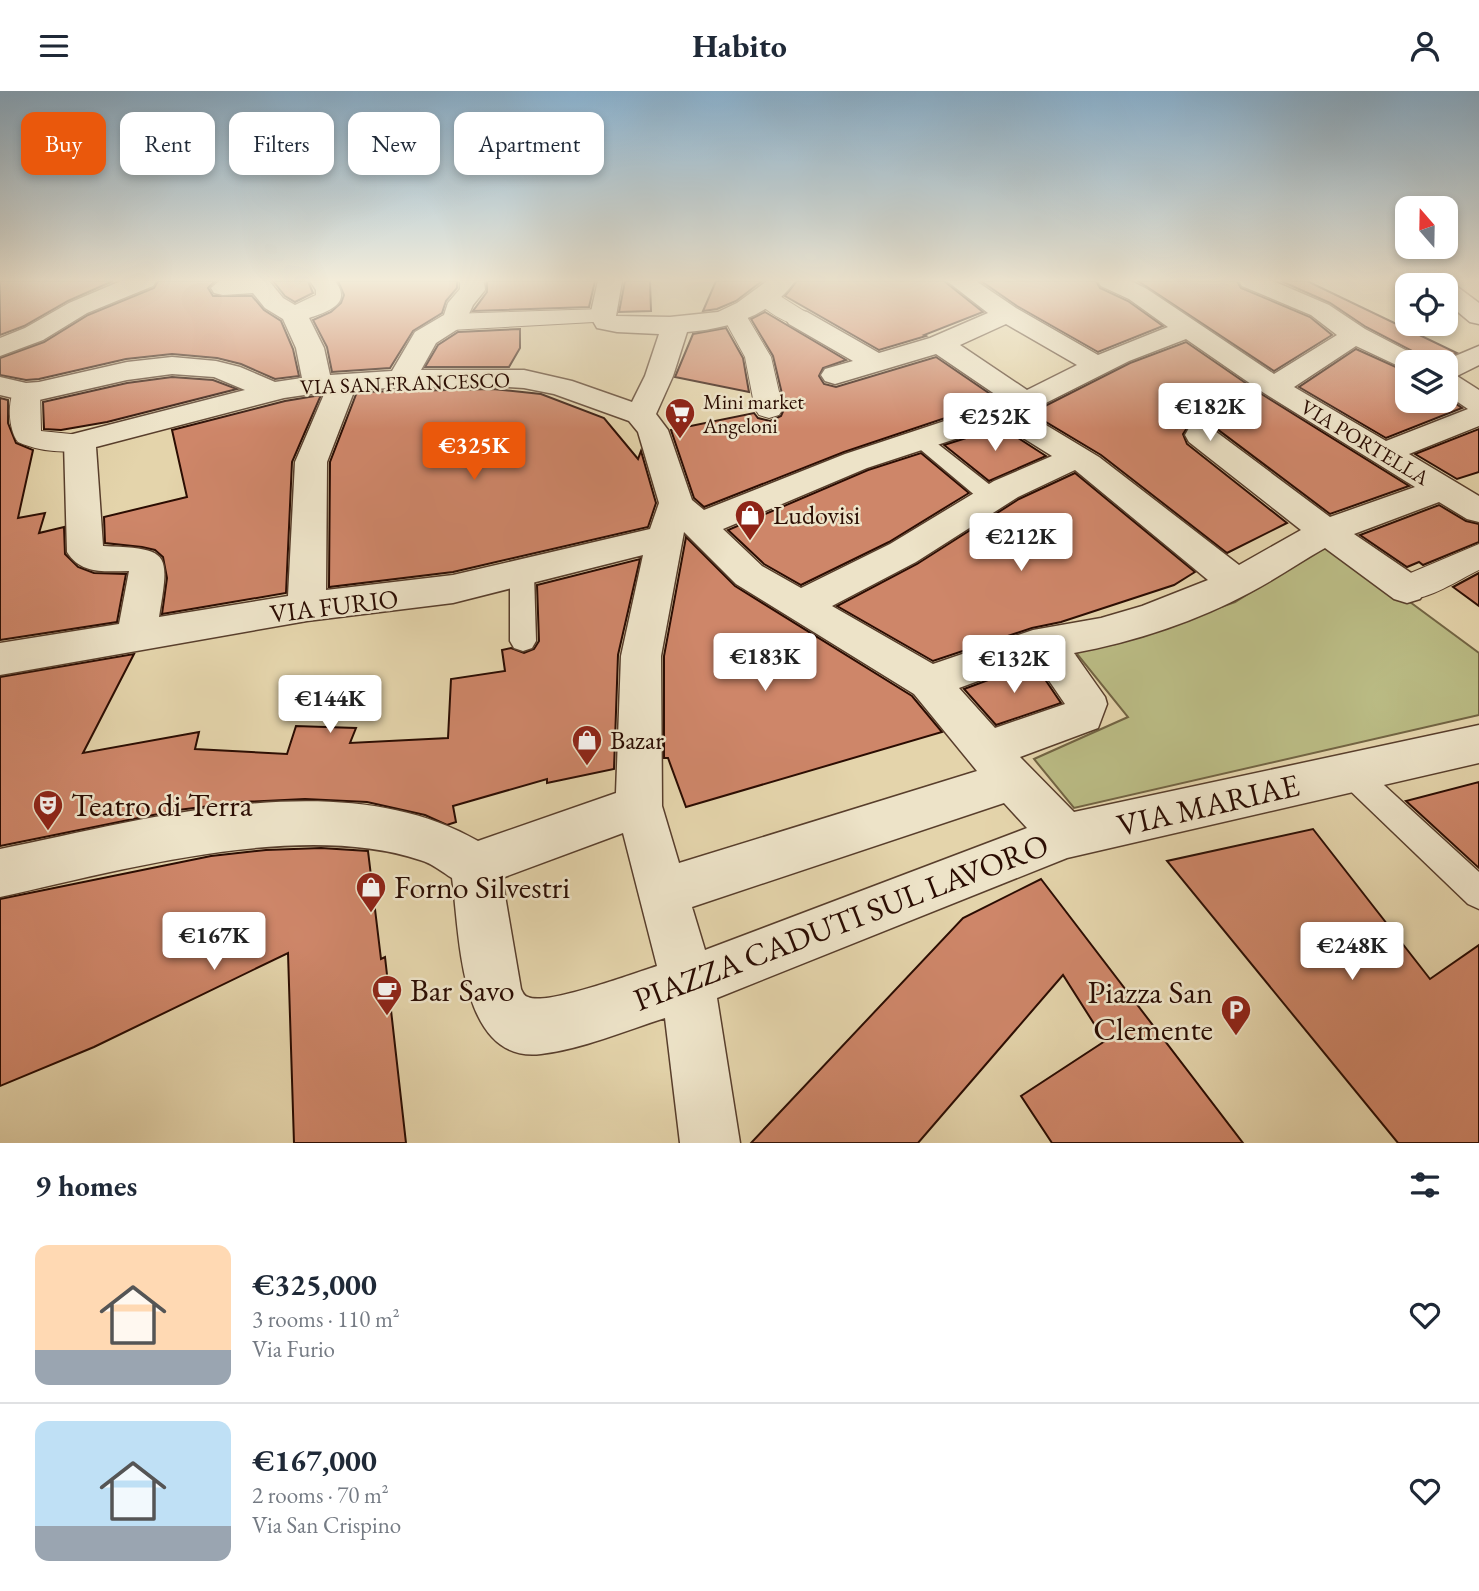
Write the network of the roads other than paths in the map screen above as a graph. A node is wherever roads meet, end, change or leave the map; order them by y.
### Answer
1 (41, 330) edge
2 (302, 330) edge
3 (437, 330) edge
4 (674, 330) edge
5 (743, 330) edge
6 (817, 330) edge
7 (971, 330) edge
8 (1035, 330) edge
9 (1183, 330) edge
10 (1192, 330) edge
11 (1347, 330) edge
12 (1354, 335) junction
13 (940, 344) junction
14 (0, 348) edge
15 (1479, 354) edge
16 (1395, 356) edge
17 (875, 363) junction
18 (1458, 365) edge
19 (1098, 366) junction
20 (835, 375) dead end
21 (401, 380) junction
22 (330, 382) junction
23 (1274, 387) junction
24 (13, 389) edge
25 (1458, 390) edge
26 (271, 391) junction
27 (1479, 403) edge
28 (1016, 408) junction
29 (769, 409) dead end
30 (1479, 415) edge
31 (646, 423) junction
32 (1200, 435) dead end
33 (922, 440) junction
34 (80, 442) junction
35 (1383, 453) junction
36 (1077, 457) junction
37 (1441, 489) junction
38 (991, 497) junction
39 (1479, 511) edge
40 (680, 522) junction
41 (1326, 531) junction
42 (1479, 556) edge
43 (522, 574) junction
44 (1237, 583) junction
45 (1407, 589) joint
46 (799, 606) junction
47 (307, 607) junction
48 (136, 638) junction
49 (523, 641) dead end
50 (1044, 643) junction
51 (0, 659) edge
52 (929, 682) junction
53 (1479, 744) edge
54 (1000, 765) junction
55 (1351, 773) junction
56 (639, 806) junction
57 (1065, 837) junction
58 (475, 865) junction
59 (0, 873) edge
60 (663, 893) junction
61 (1479, 893) edge
62 (688, 983) junction
63 (710, 1143) edge

1 - 14 street
2 - 22 street
3 - 21 street
4 - 31 street
5 - 29 street
6 - 17 street
7 - 13 street
8 - 19 street
9 - 19 street, VIA FURIO
10 - 23 street, VIA PORTELLA
11 - 12 street
12 - 16 street
12 - 23 street
13 - 17 street
13 - 28 street
15 - 18 street
17 - 20 street
19 - 28 street, VIA FURIO
21 - 22 street, VIA SAN FRANCESCO
21 - 31 street, VIA SAN FRANCESCO
22 - 26 street, VIA SAN FRANCESCO
22 - 47 street
23 - 35 street, VIA PORTELLA
24 - 26 street, VIA SAN FRANCESCO
24 - 34 street
25 - 27 street
26 - 34 street
28 - 33 street, VIA FURIO
28 - 36 street
30 - 35 street
31 - 40 street
32 - 41 street
33 - 38 lane
33 - 40 street, VIA FURIO
34 - 48 street
35 - 37 street, VIA PORTELLA
36 - 38 street
36 - 44 street
37 - 39 street, VIA PORTELLA
37 - 41 street
38 - 46 street
40 - 43 street, VIA FURIO
40 - 46 street, PIAZZA CADUTI SUL LAVORO
40 - 56 street
41 - 44 street
41 - 45 street
42 - 45 street
43 - 47 street, VIA FURIO
43 - 49 lane
44 - 50 street
46 - 52 street, PIAZZA CADUTI SUL LAVORO
47 - 48 street, VIA FURIO
48 - 51 street, VIA FURIO
50 - 52 street
50 - 54 street
52 - 54 street, PIAZZA CADUTI SUL LAVORO
53 - 55 street, VIA MARIAE
54 - 57 street, PIAZZA CADUTI SUL LAVORO
54 - 60 street
55 - 57 street, VIA MARIAE
55 - 61 lane
56 - 58 street
56 - 60 street
57 - 62 street, PIAZZA CADUTI SUL LAVORO
58 - 59 street
58 - 62 street, PIAZZA CADUTI SUL LAVORO
60 - 62 street
62 - 63 street

